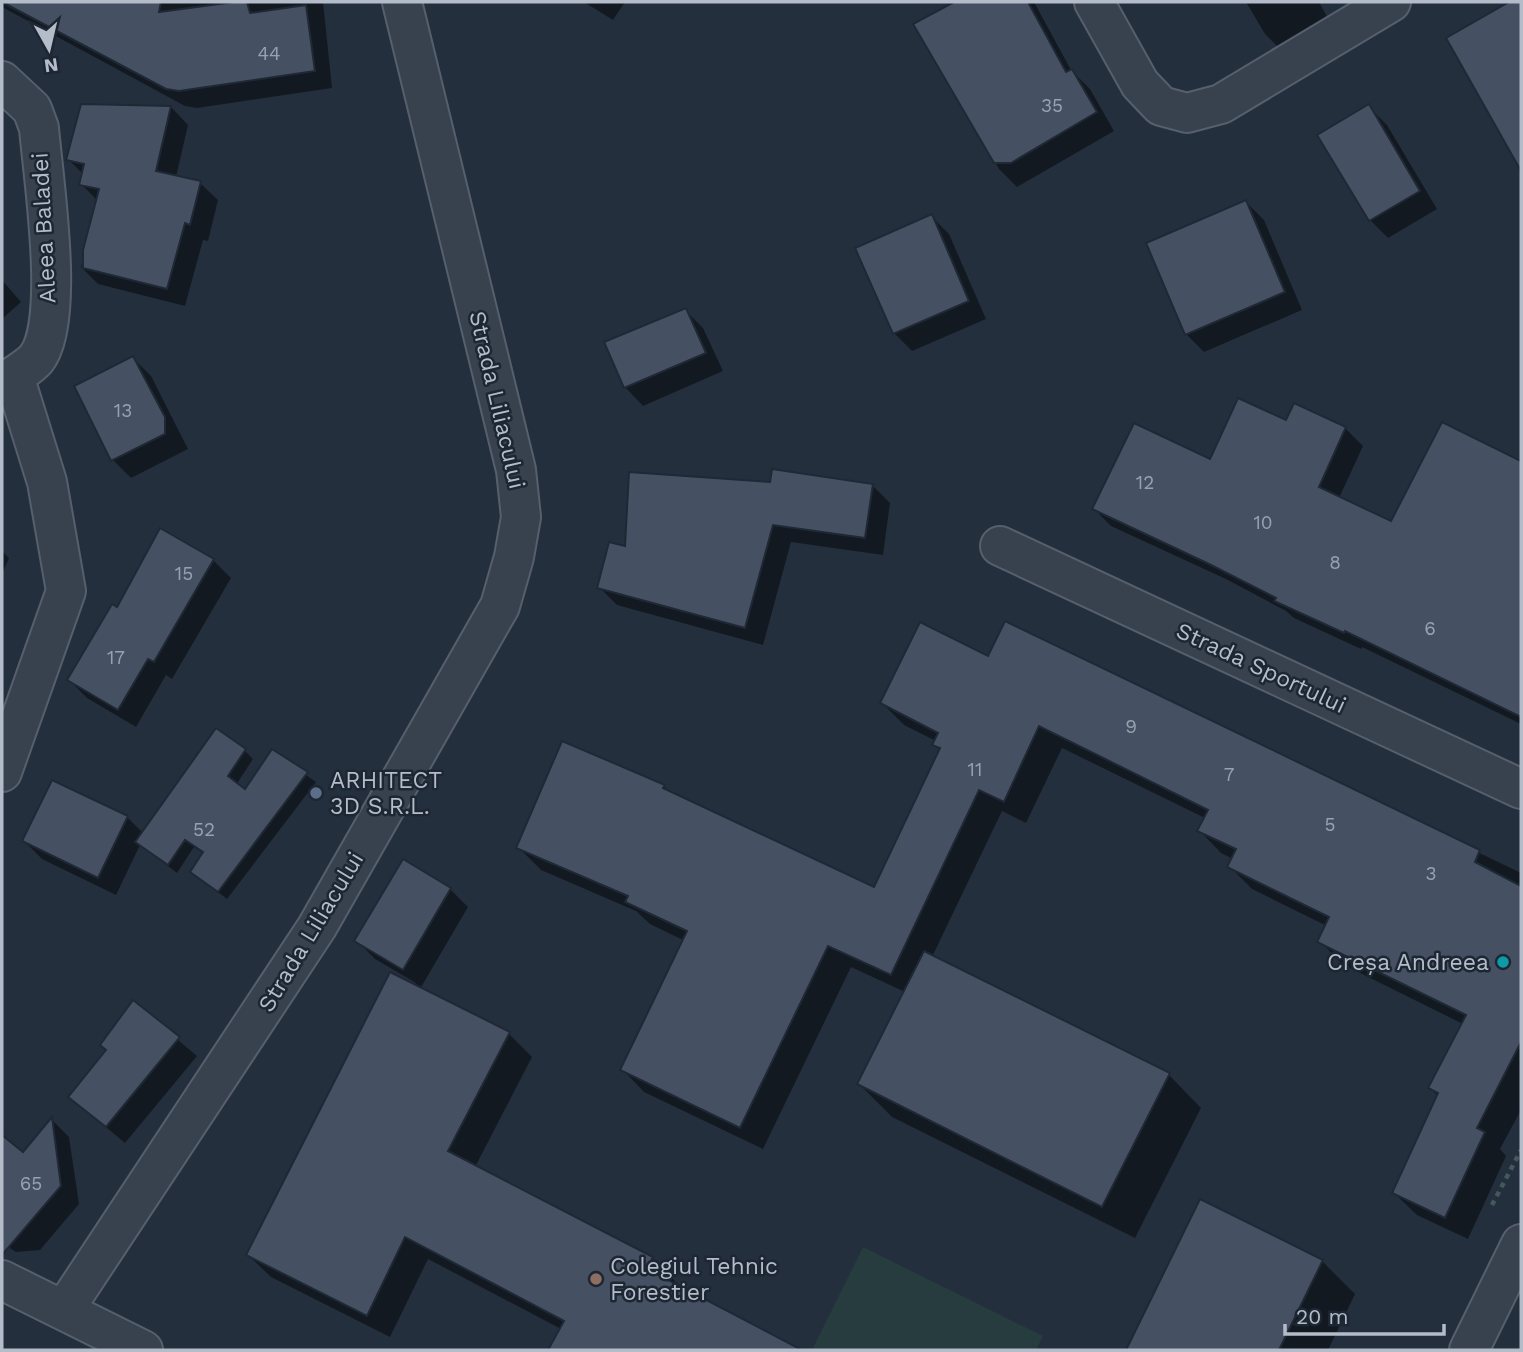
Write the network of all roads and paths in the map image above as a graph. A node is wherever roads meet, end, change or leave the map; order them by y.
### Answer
1 (402, 2) edge
2 (1094, 2) edge
3 (1391, 2) edge
4 (2, 81) edge
5 (8, 374) edge
6 (1000, 546) dead end
7 (2, 772) edge
8 (1521, 789) edge
9 (1521, 1244) edge
10 (2, 1280) edge
11 (64, 1310) junction
12 (143, 1350) edge
13 (1469, 1350) edge

1 - 11 street, Strada Liliacului
2 - 3 street
4 - 5 street, Aleea Baladei
5 - 7 street, Aleea Baladei
6 - 8 street, Strada Sportului
9 - 13 street
10 - 11 street
11 - 12 street

